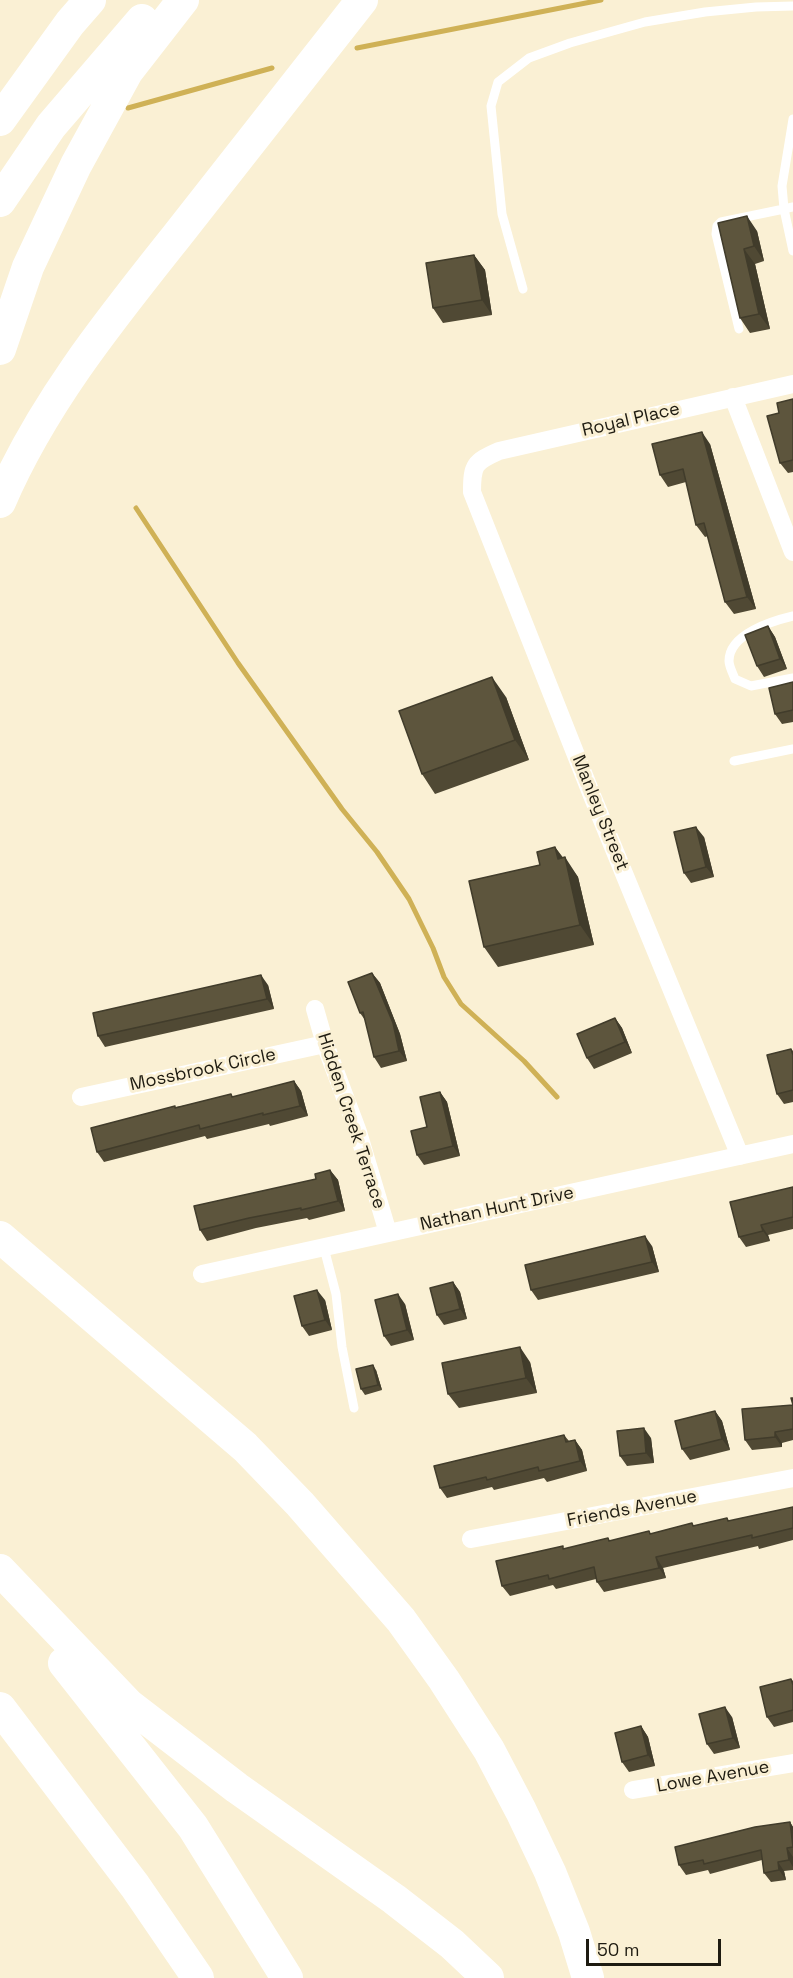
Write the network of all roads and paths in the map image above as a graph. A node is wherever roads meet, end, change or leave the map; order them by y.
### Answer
1 (90, 0) edge
2 (160, 0) edge
3 (183, 0) edge
4 (362, 0) edge
5 (793, 6) edge
6 (793, 119) edge
7 (0, 120) edge
8 (0, 201) edge
9 (788, 208) edge
10 (793, 251) edge
11 (523, 289) dead end
12 (738, 329) edge
13 (0, 349) edge
14 (793, 384) edge
15 (733, 397) junction
16 (476, 467) joint
17 (0, 502) edge
18 (793, 552) edge
19 (793, 616) edge
20 (793, 678) edge
21 (793, 749) edge
22 (734, 761) dead end
23 (315, 1008) dead end
24 (325, 1044) junction
25 (81, 1097) dead end
26 (793, 1144) edge
27 (740, 1156) junction
28 (388, 1233) junction
29 (0, 1237) edge
30 (324, 1248) junction
31 (202, 1274) dead end
32 (354, 1408) dead end
33 (793, 1478) edge
34 (471, 1539) dead end
35 (0, 1570) edge
36 (0, 1581) edge
37 (0, 1708) edge
38 (793, 1763) edge
39 (633, 1790) dead end
40 (74, 1803) junction
41 (174, 1978) edge
42 (198, 1978) edge
43 (287, 1978) edge
44 (488, 1978) edge
45 (588, 1978) edge

1 - 7 highway
2 - 8 highway
3 - 13 highway
4 - 17 highway
5 - 11 lane
6 - 9 lane
9 - 10 lane
9 - 12 lane
14 - 15 street, Royal Place
15 - 16 street, Royal Place
15 - 18 street
16 - 27 street, Manley Street
19 - 20 lane
21 - 22 lane
23 - 24 street, Hidden Creek Terrace
24 - 25 street, Mossbrook Circle
24 - 28 street, Hidden Creek Terrace
26 - 27 street, Nathan Hunt Drive
27 - 28 street, Nathan Hunt Drive
28 - 30 street, Nathan Hunt Drive
29 - 45 highway
30 - 31 street, Nathan Hunt Drive
30 - 32 lane
33 - 34 street, Friends Avenue
35 - 44 highway
36 - 43 highway
37 - 40 highway
38 - 39 street, Lowe Avenue
40 - 41 highway
40 - 42 highway

